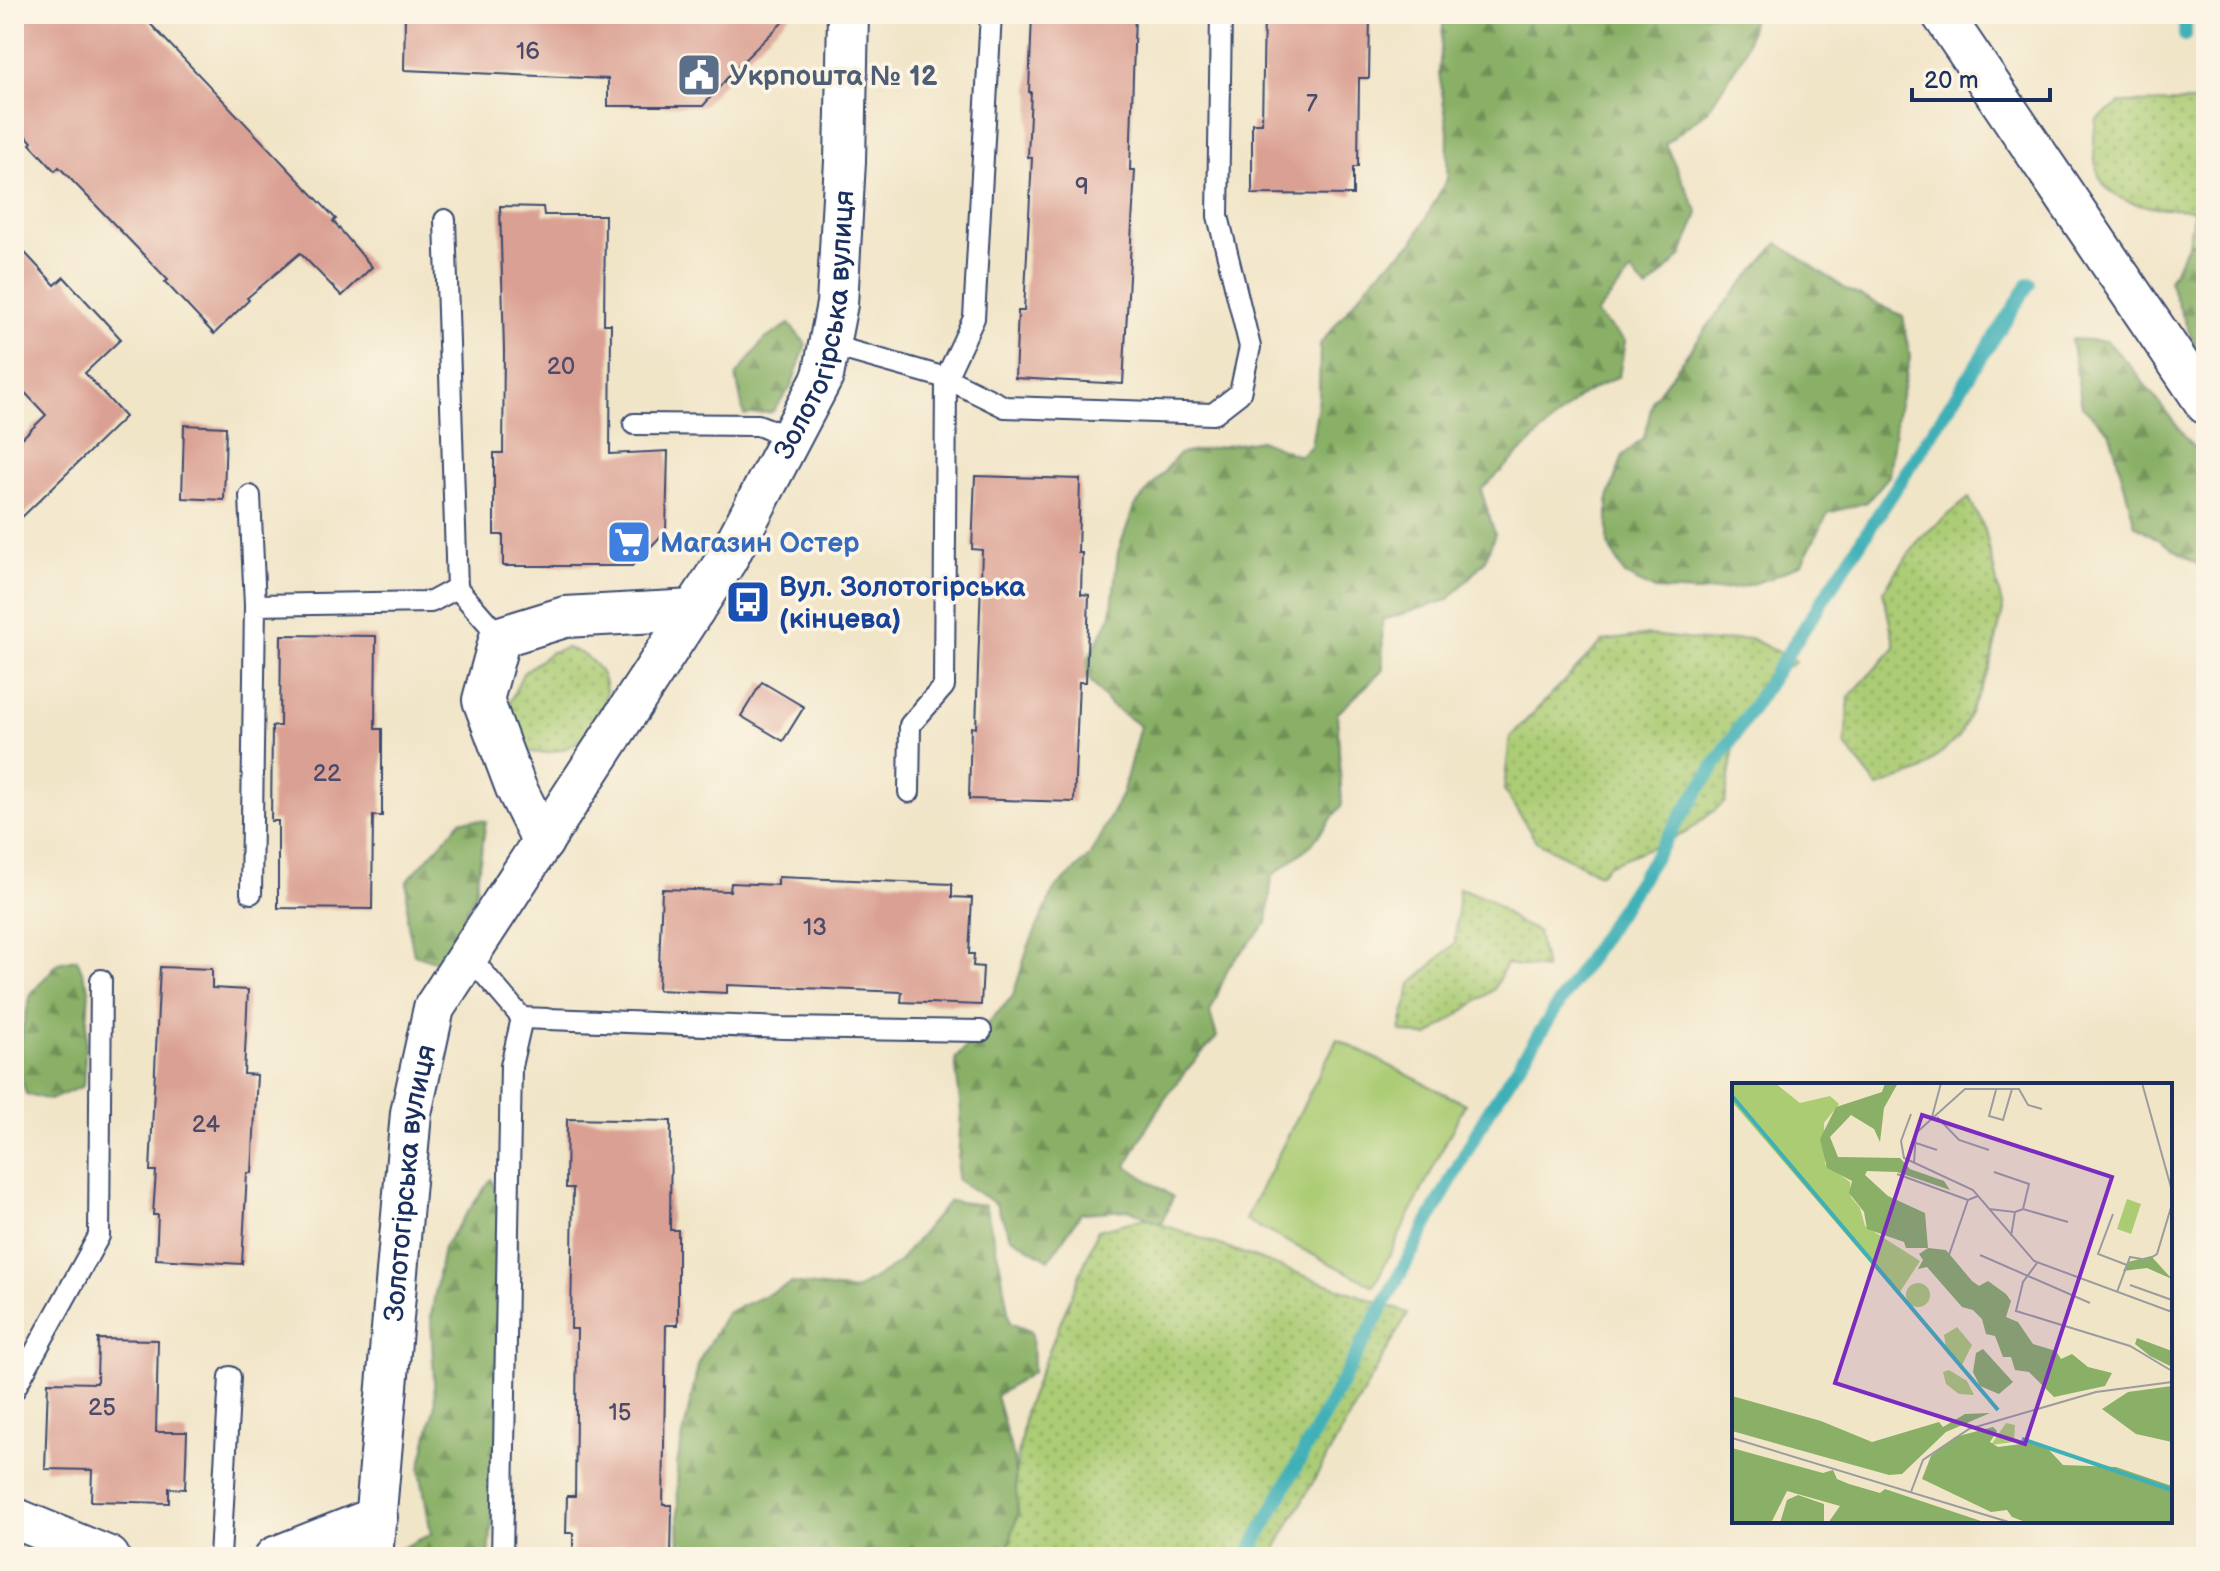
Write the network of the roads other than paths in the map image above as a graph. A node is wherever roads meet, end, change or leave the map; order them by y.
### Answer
1 (848, 14) edge
2 (991, 14) edge
3 (1221, 14) edge
4 (1942, 14) edge
5 (445, 220) dead end
6 (829, 345) junction
7 (946, 378) junction
8 (2206, 404) edge
9 (634, 424) dead end
10 (791, 438) junction
11 (250, 496) dead end
12 (457, 588) junction
13 (255, 605) junction
14 (694, 610) junction
15 (500, 637) junction
16 (909, 792) dead end
17 (543, 842) junction
18 (251, 893) dead end
19 (469, 956) junction
20 (101, 980) dead end
21 (522, 1018) junction
22 (981, 1031) dead end
23 (230, 1377) dead end
24 (14, 1390) edge
25 (377, 1517) junction
26 (14, 1518) edge
27 (109, 1557) edge
28 (220, 1557) edge
29 (275, 1557) edge
30 (372, 1557) edge
31 (502, 1557) edge

1 - 6 street, Золотогірська вулиця
2 - 7 lane
3 - 7 lane
4 - 8 street
5 - 12 lane
6 - 7 lane
6 - 10 street, Золотогірська вулиця
7 - 16 lane
9 - 10 lane
10 - 14 street, Золотогірська вулиця
11 - 13 lane
12 - 13 lane
12 - 15 lane
13 - 18 lane
14 - 15 street
14 - 17 street, Золотогірська вулиця
15 - 17 street
17 - 19 street, Золотогірська вулиця
19 - 21 lane
19 - 25 street, Золотогірська вулиця
20 - 24 lane
21 - 22 lane
21 - 31 lane
23 - 28 lane
25 - 29 street
25 - 30 street, Золотогірська вулиця
26 - 27 street

